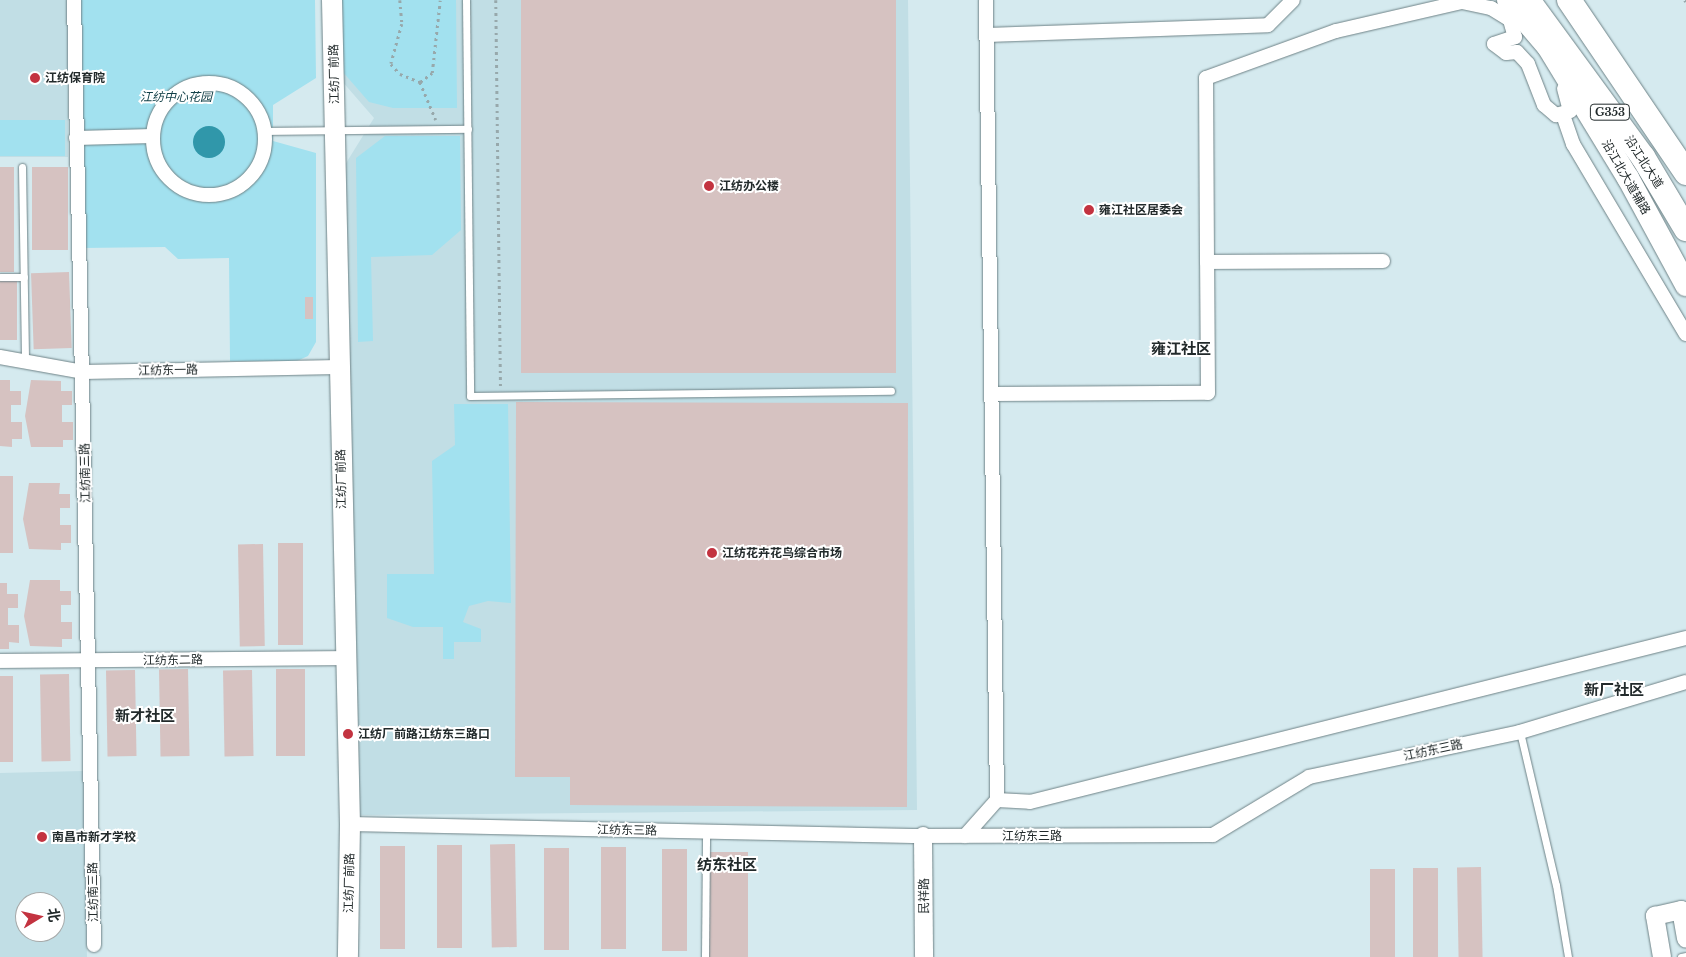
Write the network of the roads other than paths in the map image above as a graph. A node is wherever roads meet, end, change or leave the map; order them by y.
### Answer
1 (74, 0) edge
2 (332, 0) edge
3 (466, 0) edge
4 (986, 0) edge
5 (1293, 0) edge
6 (1508, 0) edge
7 (1528, 0) edge
8 (1569, 0) edge
9 (1524, 34) junction
10 (987, 35) junction
11 (1517, 52) junction
12 (1572, 110) junction
13 (468, 129) junction
14 (334, 131) junction
15 (264, 132) junction
16 (153, 136) junction
17 (76, 138) junction
18 (1666, 140) junction
19 (22, 167) dead end
20 (1686, 168) edge
21 (1686, 173) edge
22 (1686, 229) edge
23 (1207, 262) junction
24 (1383, 262) dead end
25 (0, 277) edge
26 (24, 277) junction
27 (1686, 285) edge
28 (1686, 334) edge
29 (0, 357) edge
30 (25, 358) junction
31 (338, 367) junction
32 (83, 372) junction
33 (891, 391) dead end
34 (992, 394) junction
35 (1686, 638) edge
36 (346, 658) junction
37 (88, 661) junction
38 (0, 662) edge
39 (1686, 682) edge
40 (1520, 732) junction
41 (997, 800) junction
42 (350, 824) junction
43 (706, 831) junction
44 (918, 836) junction
45 (965, 836) junction
46 (1686, 939) edge
47 (94, 945) dead end
48 (1686, 956) edge
49 (348, 957) edge
50 (705, 957) edge
51 (914, 957) edge
52 (924, 957) edge
53 (1568, 957) edge
54 (1662, 957) edge
55 (1681, 957) edge

1 - 17 street, 江纺南三路
2 - 14 main road, 江纺厂前路
3 - 13 lane
4 - 10 street
5 - 10 street
6 - 9 main road, 沿江北大道辅路
7 - 22 highway, 沿江北大道 / G353
8 - 18 highway, G353
9 - 11 street
9 - 11 street
9 - 12 main road, 沿江北大道辅路
9 - 23 street
10 - 34 street
11 - 12 street
12 - 27 main road, 沿江北大道辅路
12 - 28 street
13 - 14 lane
13 - 33 lane
14 - 15 lane
14 - 31 main road, 江纺厂前路
15 - 16 street
15 - 16 street
16 - 17 street
17 - 32 street, 江纺南三路
18 - 20 main road, G353
18 - 21 highway, G353
19 - 26 lane
23 - 24 street
23 - 34 street
25 - 26 lane
26 - 30 lane
29 - 30 street, 江纺东一路
30 - 32 street, 江纺东一路
31 - 32 street, 江纺东一路
31 - 36 main road, 江纺厂前路
32 - 37 street, 江纺南三路
34 - 41 street
35 - 41 street
36 - 37 street, 江纺东二路
36 - 42 main road, 江纺厂前路
37 - 38 street, 江纺东二路
37 - 47 street, 江纺南三路
39 - 40 street, 江纺东三路
40 - 45 street, 江纺东三路
40 - 53 lane
41 - 45 street
42 - 43 street, 江纺东三路
42 - 49 main road, 江纺厂前路
43 - 44 street, 江纺东三路
43 - 50 lane
44 - 45 street, 江纺东三路
44 - 51 street, 民祥路
44 - 52 street, 民祥路
46 - 54 street
48 - 55 lane

